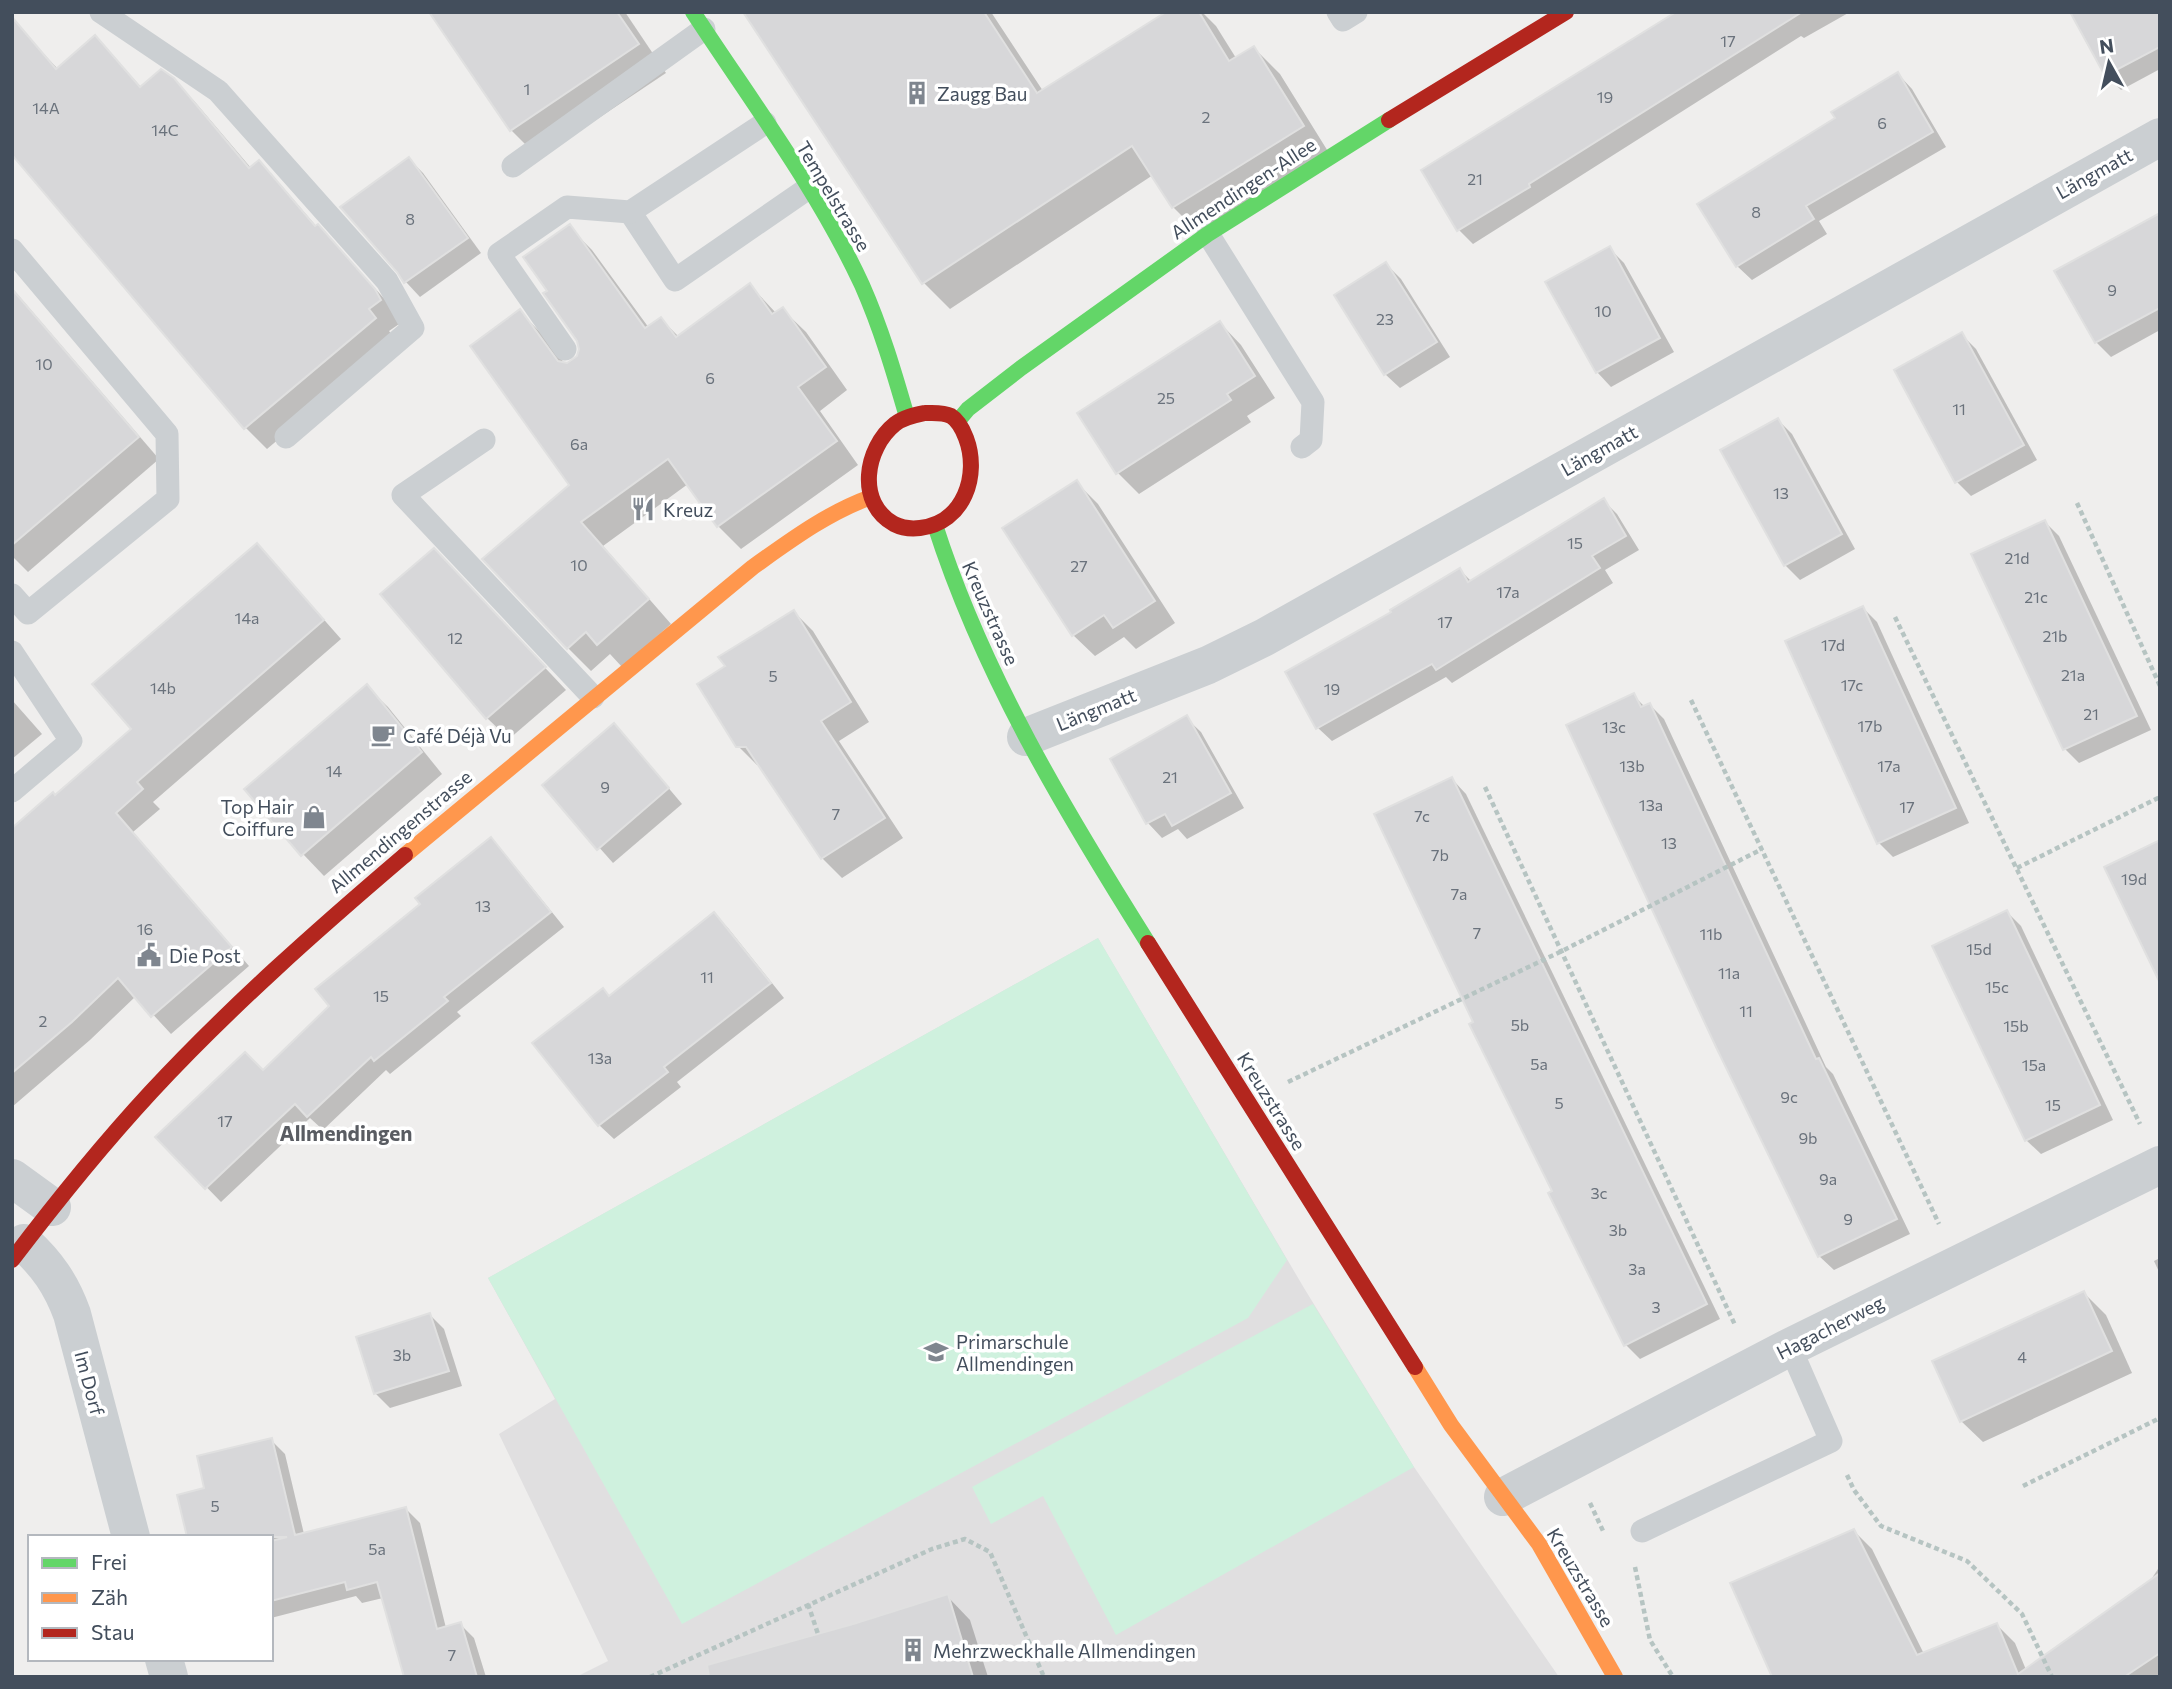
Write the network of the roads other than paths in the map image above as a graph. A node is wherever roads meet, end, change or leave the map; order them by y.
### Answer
1 (101, 12) edge
2 (1338, 12) edge
3 (1356, 12) edge
4 (1566, 12) edge
5 (699, 21) edge
6 (765, 122) junction
7 (2160, 136) edge
8 (513, 166) dead end
9 (807, 189) junction
10 (630, 212) junction
11 (1208, 234) junction
12 (12, 250) edge
13 (565, 349) dead end
14 (906, 417) junction
15 (958, 421) junction
16 (286, 438) dead end
17 (484, 440) dead end
18 (1302, 447) dead end
19 (871, 497) junction
20 (935, 526) junction
21 (12, 596) edge
22 (12, 652) edge
23 (593, 697) junction
24 (1026, 737) junction
25 (12, 791) edge
26 (2160, 1165) edge
27 (12, 1178) edge
28 (52, 1207) junction
29 (18, 1251) edge
30 (1790, 1347) junction
31 (1503, 1497) junction
32 (1642, 1531) dead end
33 (130, 1535) edge
34 (1615, 1677) edge

1 - 16 lane
2 - 3 lane
4 - 11 street, Allmendingen-Allee
5 - 6 street, Tempelstrasse
5 - 8 lane
6 - 9 street, Tempelstrasse
6 - 10 lane
7 - 24 street, Längmatt
9 - 10 lane
9 - 14 street, Tempelstrasse
10 - 13 lane
11 - 15 street, Allmendingen-Allee
11 - 18 lane
12 - 21 lane
14 - 15 street
14 - 19 street
15 - 20 street
17 - 23 lane
19 - 20 street
19 - 23 street, Allmendingenstrasse
20 - 24 street, Kreuzstrasse
22 - 25 lane
23 - 28 street, Allmendingenstrasse
24 - 31 street, Kreuzstrasse
26 - 30 street, Hagacherweg
27 - 28 street
28 - 29 street, Allmendingenstrasse
29 - 33 street, Im Dorf
30 - 31 street, Hagacherweg
30 - 32 lane
31 - 34 street, Kreuzstrasse

